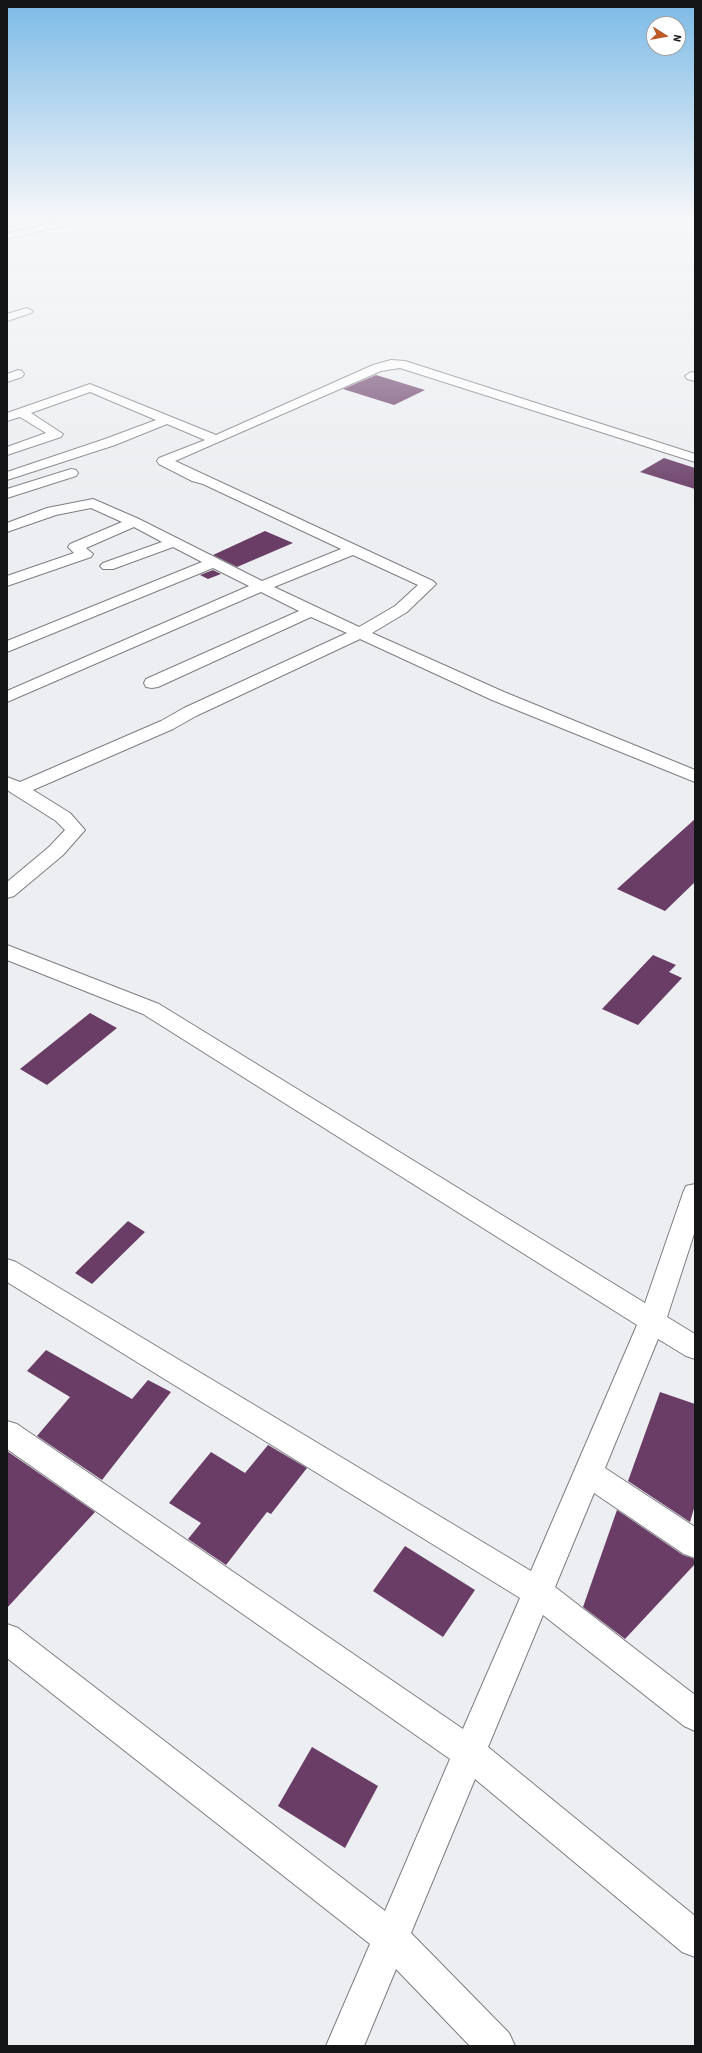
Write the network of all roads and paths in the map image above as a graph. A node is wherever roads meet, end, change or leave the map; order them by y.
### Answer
1 (19, 314) edge
2 (7, 318) edge
3 (22, 412) junction
4 (7, 417) edge
5 (167, 420) junction
6 (216, 440) junction
7 (7, 451) edge
8 (695, 458) edge
9 (71, 473) dead end
10 (7, 476) edge
11 (7, 482) edge
12 (22, 489) junction
13 (7, 494) edge
14 (134, 522) junction
15 (7, 528) edge
16 (174, 542) junction
17 (354, 549) junction
18 (214, 562) junction
19 (108, 566) dead end
20 (7, 581) edge
21 (260, 587) junction
22 (311, 611) junction
23 (360, 634) junction
24 (7, 647) edge
25 (152, 683) dead end
26 (7, 697) edge
27 (695, 777) edge
28 (14, 785) edge
29 (7, 892) edge
30 (7, 952) edge
31 (695, 1192) edge
32 (690, 1224) edge
33 (7, 1269) edge
34 (652, 1322) junction
35 (695, 1348) edge
36 (7, 1433) edge
37 (588, 1472) junction
38 (695, 1544) edge
39 (538, 1592) junction
40 (7, 1639) edge
41 (695, 1715) edge
42 (470, 1753) junction
43 (391, 1938) junction
44 (695, 1939) edge
45 (345, 2046) edge
46 (496, 2046) edge

1 - 2 street
3 - 4 street
3 - 5 street
3 - 7 street
5 - 6 street
5 - 10 street
6 - 8 street
6 - 17 street
9 - 12 street
11 - 12 street
12 - 13 street
14 - 15 street
14 - 16 street
14 - 20 street
16 - 18 street
16 - 19 street
17 - 21 street
17 - 23 street
18 - 21 street
18 - 24 street
21 - 22 street
21 - 26 street
22 - 23 street
22 - 25 street
23 - 27 street
23 - 28 street
28 - 29 street
30 - 34 street
31 - 32 street
32 - 34 street
33 - 39 street
34 - 35 street
34 - 37 street
36 - 42 street
37 - 38 street
37 - 39 street
39 - 41 street
39 - 42 street
40 - 43 street
42 - 43 street
42 - 44 street
43 - 45 street
43 - 46 street

